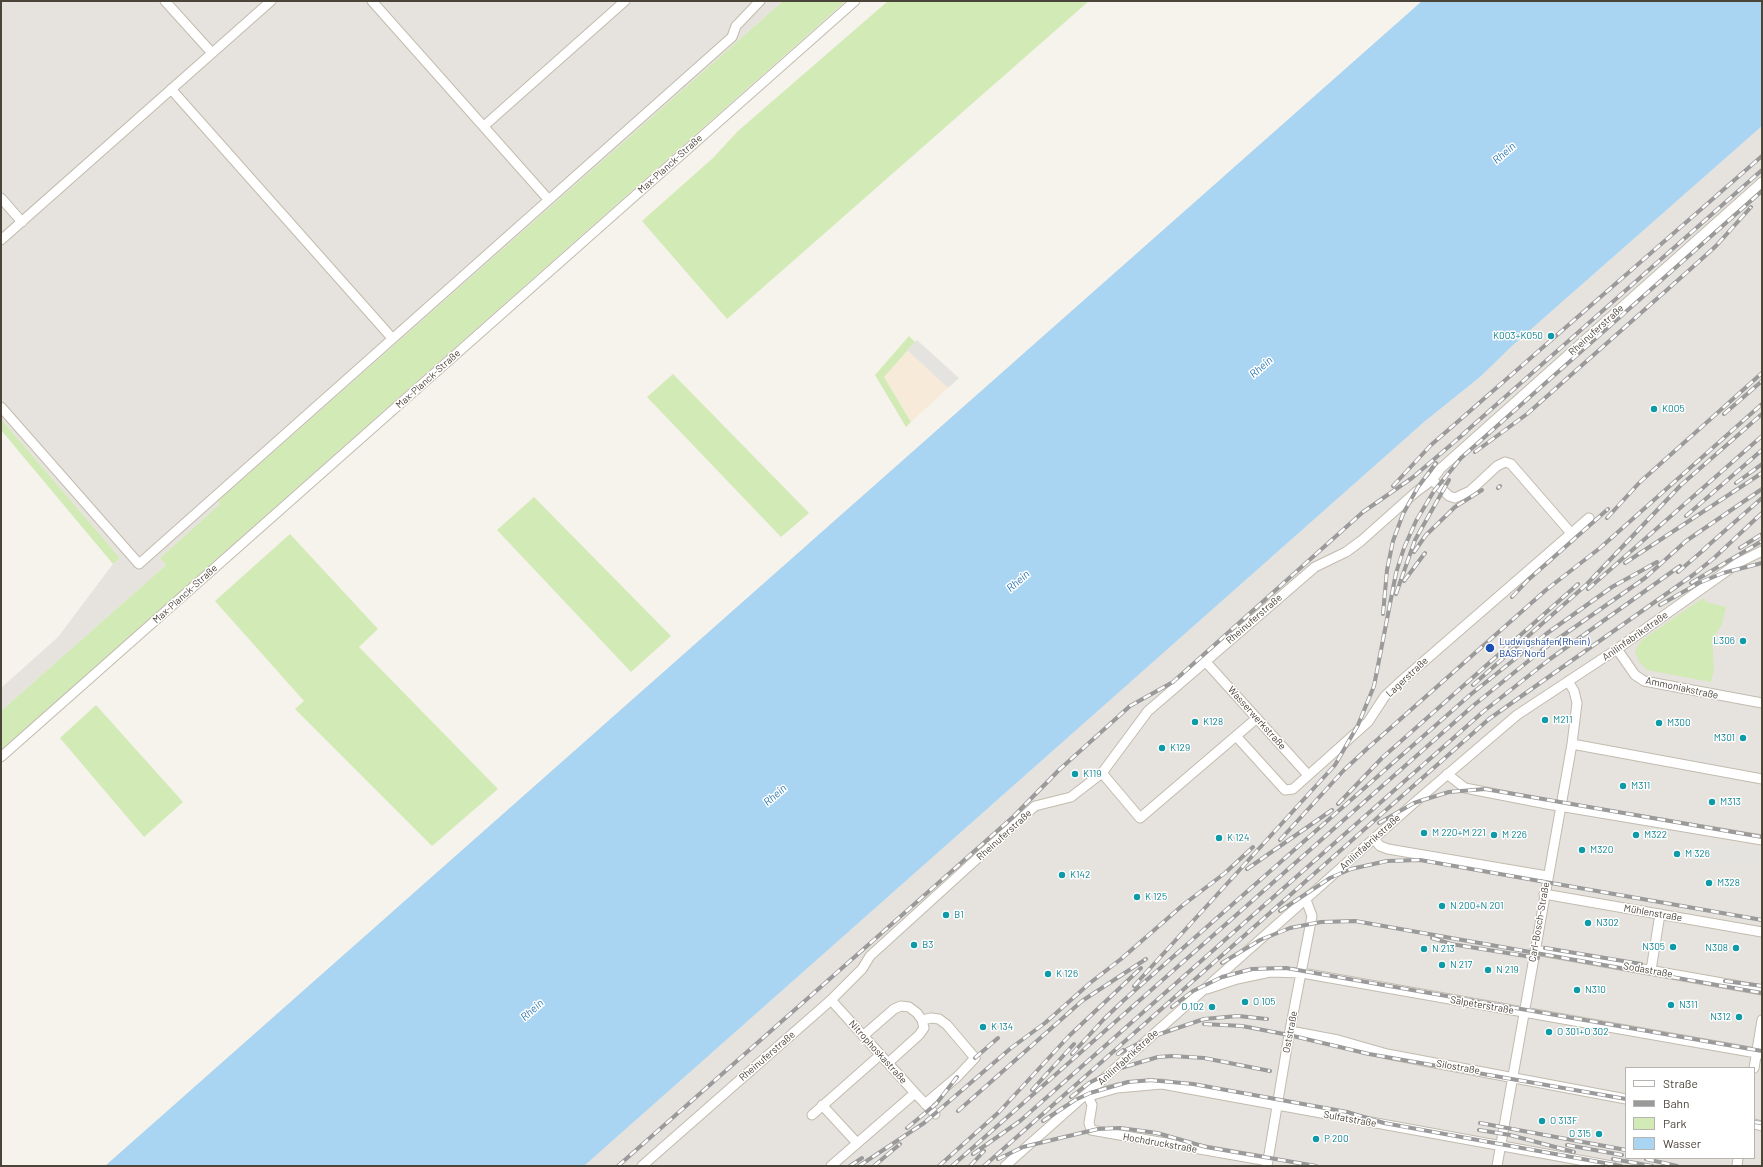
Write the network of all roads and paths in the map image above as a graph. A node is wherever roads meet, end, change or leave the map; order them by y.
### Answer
1 (165, 1) edge
2 (271, 1) edge
3 (372, 1) edge
4 (625, 1) edge
5 (760, 1) edge
6 (855, 1) edge
7 (212, 54) junction
8 (171, 89) junction
9 (484, 126) junction
10 (1762, 182) edge
11 (1, 198) edge
12 (548, 199) junction
13 (22, 222) junction
14 (1, 240) edge
15 (392, 338) junction
16 (1, 407) edge
17 (1432, 480) junction
18 (1589, 518) dead end
19 (1571, 533) junction
20 (1762, 551) edge
21 (1617, 649) junction
22 (1205, 661) junction
23 (1568, 681) junction
24 (1762, 703) edge
25 (1257, 718) junction
26 (1236, 736) junction
27 (1572, 744) junction
28 (1, 757) edge
29 (1102, 773) junction
30 (1447, 774) junction
31 (1308, 775) junction
32 (1762, 779) edge
33 (1560, 806) junction
34 (1374, 838) junction
35 (1762, 840) edge
36 (1547, 876) junction
37 (1544, 894) junction
38 (1306, 900) junction
39 (1660, 914) junction
40 (1762, 932) edge
41 (1535, 950) junction
42 (1651, 970) junction
43 (1302, 973) junction
44 (1204, 990) junction
45 (1762, 990) edge
46 (831, 1000) junction
47 (1524, 1013) junction
48 (922, 1020) junction
49 (1762, 1020) edge
50 (1290, 1031) junction
51 (863, 1036) junction
52 (1759, 1053) edge
53 (880, 1055) junction
54 (888, 1063) junction
55 (1754, 1067) edge
56 (1513, 1076) junction
57 (915, 1093) junction
58 (1088, 1095) junction
59 (1625, 1099) edge
60 (925, 1104) junction
61 (822, 1105) junction
62 (1277, 1106) junction
63 (812, 1114) dead end
64 (935, 1114) dead end
65 (857, 1144) junction
66 (1501, 1146) junction
67 (1268, 1164) edge
68 (642, 1166) edge
69 (831, 1166) edge
70 (1005, 1166) edge
71 (1498, 1166) edge
72 (1612, 1166) edge

1 - 7 street
2 - 7 street
3 - 9 street
4 - 9 street
5 - 12 street
6 - 28 street, Max-Planck-Straße
7 - 8 street
8 - 13 street
8 - 15 street
9 - 12 street
10 - 17 street, Rheinuferstraße
11 - 13 street
12 - 15 street
13 - 14 street
15 - 16 street
17 - 19 street
17 - 22 street, Rheinuferstraße
18 - 19 street, Lagerstraße
19 - 31 street, Lagerstraße
20 - 21 street, Anilinfabrikstraße
21 - 23 street, Anilinfabrikstraße
21 - 24 street, Ammoniakstraße
22 - 25 street, Wasserwerkstraße
22 - 29 street, Rheinuferstraße
23 - 27 street, Carl-Bosch-Straße
23 - 30 street, Anilinfabrikstraße
25 - 26 street
25 - 31 street, Wasserwerkstraße
26 - 29 street
26 - 31 street, Lagerstraße
27 - 32 street
27 - 33 street, Carl-Bosch-Straße
29 - 46 street, Rheinuferstraße
30 - 33 street
30 - 34 street, Anilinfabrikstraße
33 - 35 street
33 - 36 street, Carl-Bosch-Straße
34 - 36 street
34 - 38 street, Anilinfabrikstraße
36 - 37 street, Carl-Bosch-Straße
37 - 39 street, Mühlenstraße
37 - 41 street, Carl-Bosch-Straße
38 - 43 street, Oststraße
38 - 44 street, Anilinfabrikstraße
39 - 40 street, Mühlenstraße
39 - 42 street
41 - 42 street, Sodastraße
41 - 47 street, Carl-Bosch-Straße
42 - 45 street, Sodastraße
43 - 44 street, Salpeterstraße
43 - 47 street, Salpeterstraße
43 - 50 street, Oststraße
44 - 58 street, Anilinfabrikstraße
46 - 51 street, Nitrophoskastraße
46 - 68 street, Rheinuferstraße
47 - 52 street, Salpeterstraße
47 - 56 street, Carl-Bosch-Straße
48 - 51 street
48 - 54 street
48 - 60 street
49 - 52 street
50 - 56 street, Silostraße
50 - 62 street, Oststraße
51 - 53 street, Nitrophoskastraße
52 - 55 street
53 - 54 street, Nitrophoskastraße
53 - 61 street
54 - 57 street, Nitrophoskastraße
56 - 59 street, Silostraße
56 - 66 street, Carl-Bosch-Straße
57 - 60 street
57 - 65 street, Nitrophoskastraße
58 - 62 street, Sulfatstraße
58 - 67 street, Hochdruckstraße
58 - 70 street, Anilinfabrikstraße
60 - 64 street
61 - 63 street
61 - 65 street
62 - 66 street, Sulfatstraße
62 - 67 street, Oststraße
65 - 69 street, Nitrophoskastraße
66 - 71 street, Carl-Bosch-Straße
66 - 72 street, Sulfatstraße

